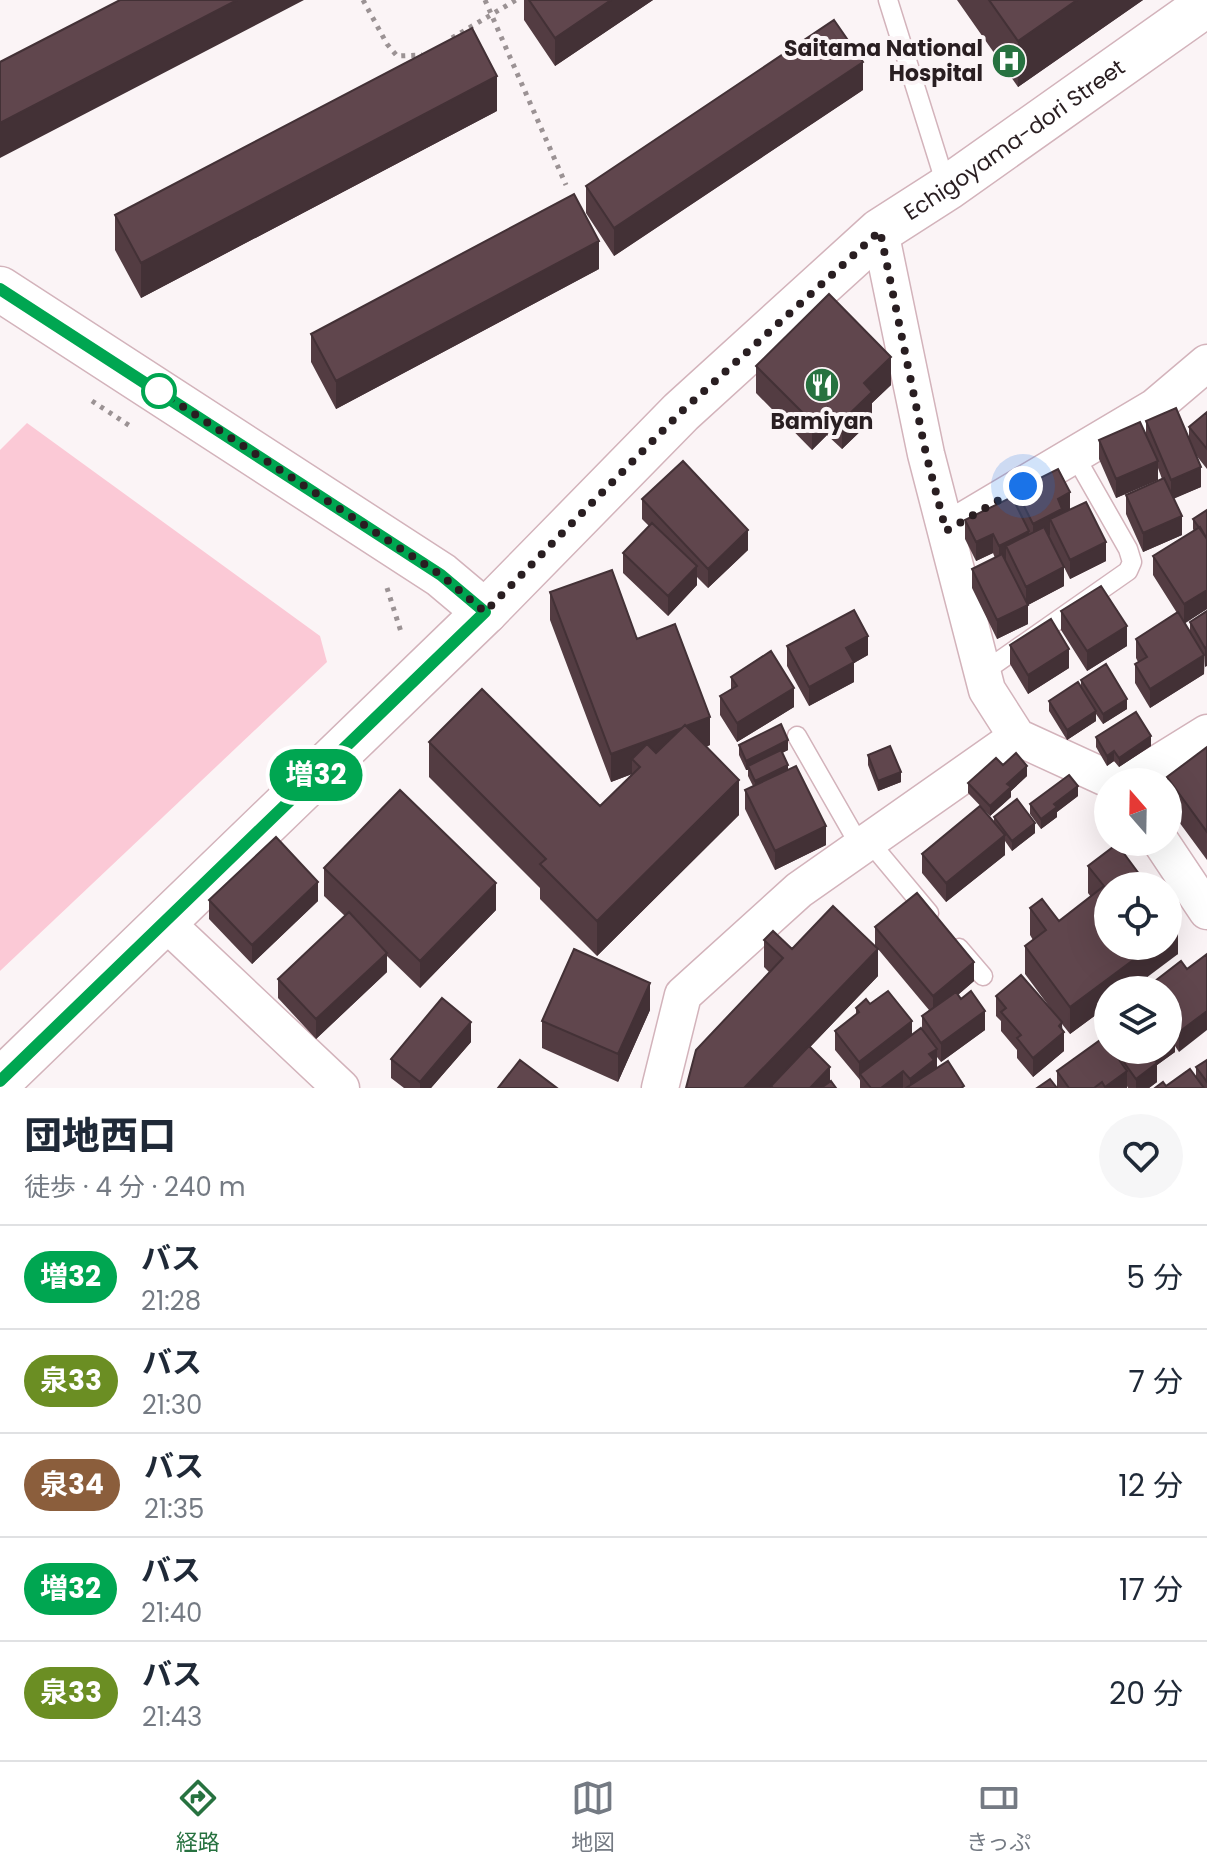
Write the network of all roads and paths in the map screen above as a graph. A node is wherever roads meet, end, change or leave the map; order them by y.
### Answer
1 (363, 0) edge
2 (485, 0) edge
3 (516, 0) edge
4 (888, 0) edge
5 (1207, 4) edge
6 (492, 16) junction
7 (445, 43) edge
8 (433, 49) edge
9 (566, 185) dead end
10 (947, 188) junction
11 (880, 231) junction
12 (0, 289) edge
13 (1207, 363) edge
14 (88, 398) dead end
15 (144, 434) dead end
16 (1075, 456) junction
17 (946, 531) junction
18 (383, 579) dead end
19 (485, 612) junction
20 (403, 636) dead end
21 (982, 673) junction
22 (1207, 733) edge
23 (797, 736) dead end
24 (1017, 737) junction
25 (1151, 768) edge
26 (1094, 772) edge
27 (864, 843) junction
28 (1170, 856) edge
29 (1207, 911) edge
30 (165, 922) junction
31 (983, 976) dead end
32 (0, 1081) edge
33 (341, 1088) edge
34 (660, 1088) edge

1 - 8 path
2 - 6 path
3 - 6 path
4 - 10 lane
5 - 10 street, Echigoyama-dori Street
6 - 7 path
6 - 9 path
10 - 11 street, Echigoyama-dori Street
11 - 17 street
11 - 19 street, Echigoyama-dori Street
12 - 19 street
13 - 16 street
14 - 15 path
16 - 17 street
16 - 21 lane
17 - 21 street
18 - 20 path
19 - 30 street, Echigoyama-dori Street
21 - 24 street
22 - 25 street
23 - 27 lane
24 - 26 street
24 - 27 street
27 - 31 lane
27 - 34 street
28 - 29 street
30 - 32 street, Echigoyama-dori Street
30 - 33 street

